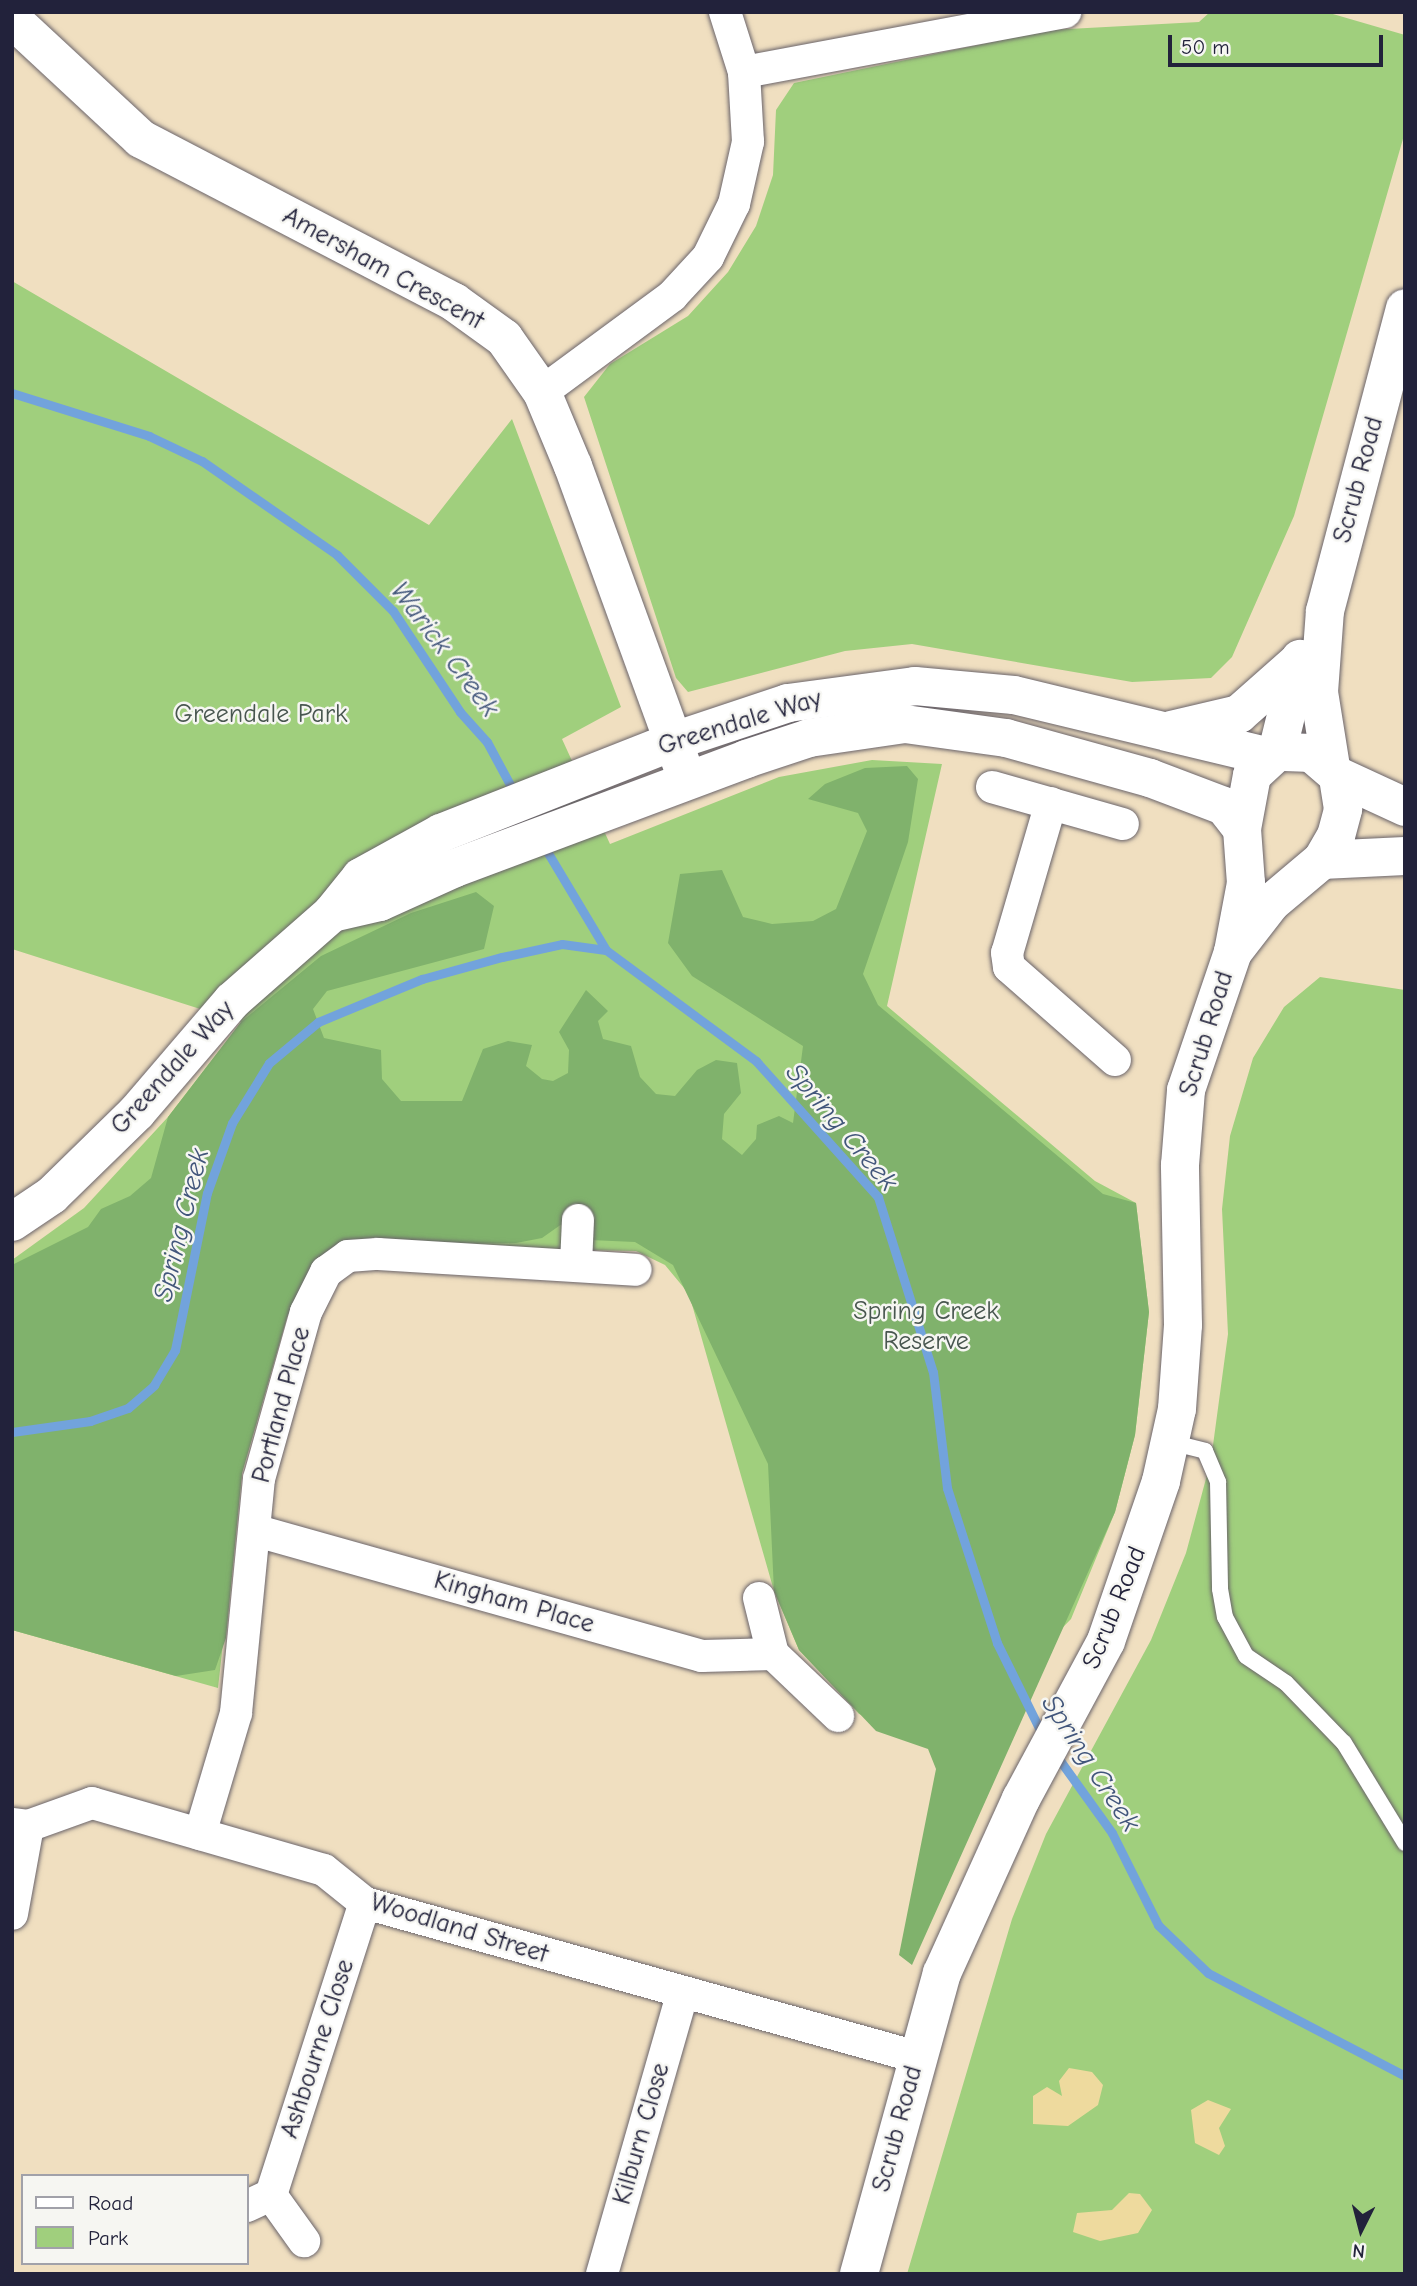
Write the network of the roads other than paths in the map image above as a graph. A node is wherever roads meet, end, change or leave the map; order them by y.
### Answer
1 (725, 12) edge
2 (1065, 12) edge
3 (12, 19) edge
4 (744, 72) junction
5 (1405, 308) edge
6 (541, 392) junction
7 (1325, 611) junction
8 (1299, 661) junction
9 (1155, 732) junction
10 (674, 741) junction
11 (1272, 754) junction
12 (1335, 771) junction
13 (687, 779) junction
14 (992, 786) dead end
15 (1051, 803) junction
16 (1405, 807) edge
17 (1122, 824) dead end
18 (1243, 841) junction
19 (1405, 856) edge
20 (1315, 866) junction
21 (332, 913) junction
22 (1233, 952) junction
23 (1115, 1060) dead end
24 (579, 1220) dead end
25 (12, 1222) edge
26 (576, 1264) junction
27 (636, 1270) dead end
28 (1170, 1442) junction
29 (257, 1531) junction
30 (759, 1598) dead end
31 (773, 1654) junction
32 (838, 1716) dead end
33 (20, 1825) edge
34 (201, 1834) junction
35 (1405, 1843) edge
36 (365, 1903) junction
37 (12, 1914) edge
38 (682, 1995) junction
39 (917, 2057) junction
40 (259, 2201) edge
41 (304, 2241) dead end
42 (602, 2274) edge
43 (859, 2274) edge

1 - 4 street
2 - 4 street
3 - 6 street, Amersham Crescent
4 - 6 street
5 - 7 street, Scrub Road
6 - 10 street, Amersham Crescent
7 - 8 street, Scrub Road
7 - 12 street, Scrub Road
8 - 9 street
8 - 11 street, Scrub Road
9 - 10 street, Greendale Way
9 - 11 street, Greendale Way
10 - 13 street, Amersham Crescent
10 - 21 street, Greendale Way
11 - 12 street
11 - 18 street
12 - 16 street
12 - 20 street
13 - 18 street, Greendale Way
13 - 21 street, Greendale Way
14 - 15 street
15 - 17 street
15 - 23 street
18 - 20 street
18 - 22 street, Scrub Road
19 - 20 street
20 - 22 street, Scrub Road
21 - 25 street, Greendale Way
22 - 28 street, Scrub Road
24 - 26 street
26 - 27 street, Portland Place
26 - 29 street, Portland Place
28 - 35 lane
28 - 39 street, Scrub Road
29 - 31 street, Kingham Place
29 - 34 street, Portland Place
30 - 31 street
31 - 32 street
33 - 34 street, Woodland Street
33 - 37 street
34 - 36 street, Woodland Street
36 - 38 street, Woodland Street
36 - 40 street, Ashbourne Close
38 - 39 street, Woodland Street
38 - 42 street, Kilburn Close
39 - 43 street, Scrub Road
40 - 41 street, Ashbourne Close

